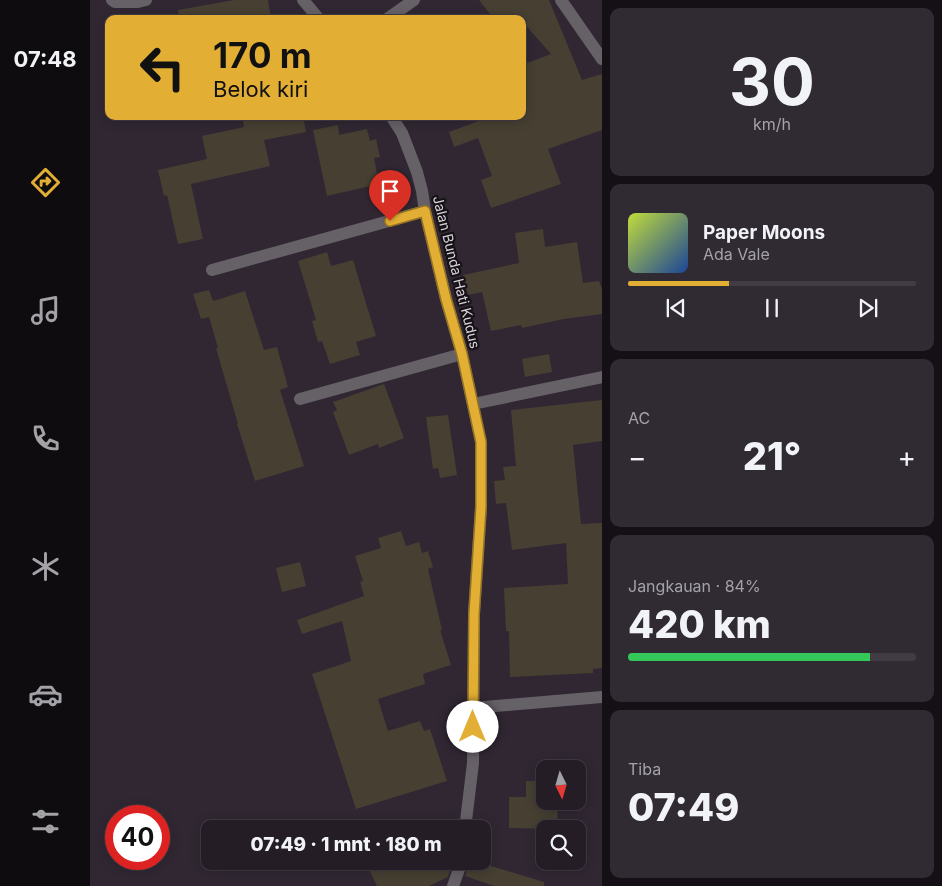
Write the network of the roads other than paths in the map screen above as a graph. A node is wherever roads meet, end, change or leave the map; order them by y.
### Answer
1 (112, 0) edge
2 (146, 0) edge
3 (303, 0) edge
4 (414, 0) edge
5 (561, 0) edge
6 (316, 15) edge
7 (393, 15) edge
8 (602, 59) edge
9 (394, 120) edge
10 (425, 211) junction
11 (212, 270) dead end
12 (462, 354) junction
13 (602, 377) edge
14 (300, 399) dead end
15 (473, 404) junction
16 (602, 697) edge
17 (473, 708) junction
18 (466, 820) edge
19 (459, 870) edge
20 (453, 886) edge

1 - 2 street
3 - 6 street
4 - 7 street
5 - 8 street
9 - 10 street, Jalan Bunda Hati Kudus
10 - 11 street
10 - 12 street, Jalan Bunda Hati Kudus
12 - 14 street
12 - 15 street, Jalan Bunda Hati Kudus
13 - 15 street
15 - 17 street, Jalan Bunda Hati Kudus
16 - 17 street
17 - 18 street, Jalan Bunda Hati Kudus
19 - 20 street

